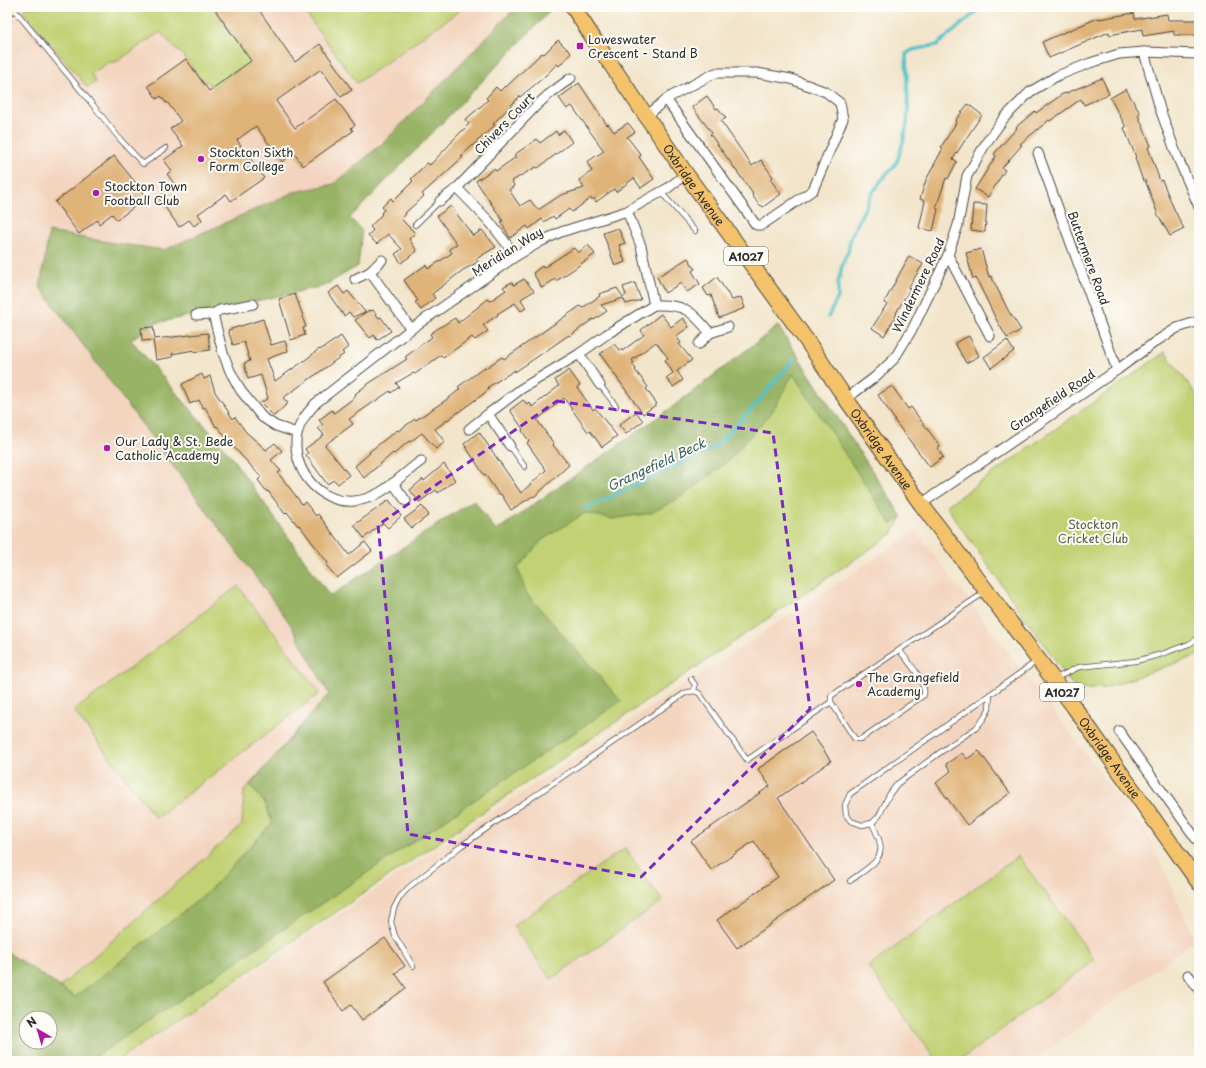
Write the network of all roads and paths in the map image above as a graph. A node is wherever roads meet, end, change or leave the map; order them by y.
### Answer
1 (11, 7) edge
2 (574, 7) edge
3 (7, 10) edge
4 (1144, 52) junction
5 (1199, 54) edge
6 (571, 78) dead end
7 (666, 99) junction
8 (647, 116) junction
9 (166, 148) dead end
10 (1038, 154) dead end
11 (686, 174) junction
12 (457, 188) junction
13 (661, 192) junction
14 (440, 201) joint
15 (1199, 207) edge
16 (627, 211) junction
17 (415, 225) dead end
18 (695, 232) dead end
19 (948, 255) junction
20 (516, 256) junction
21 (382, 260) dead end
22 (370, 272) junction
23 (356, 279) dead end
24 (253, 304) dead end
25 (654, 305) junction
26 (213, 314) junction
27 (196, 315) dead end
28 (1199, 321) edge
29 (728, 327) dead end
30 (411, 329) junction
31 (710, 333) junction
32 (990, 336) dead end
33 (699, 344) dead end
34 (579, 354) junction
35 (1117, 370) junction
36 (600, 385) joint
37 (846, 399) junction
38 (616, 406) dead end
39 (488, 414) junction
40 (469, 429) dead end
41 (297, 433) junction
42 (510, 446) joint
43 (422, 461) dead end
44 (525, 467) dead end
45 (393, 483) junction
46 (406, 500) dead end
47 (921, 504) junction
48 (986, 592) junction
49 (1199, 638) edge
50 (899, 650) junction
51 (1038, 660) junction
52 (691, 679) dead end
53 (1053, 680) junction
54 (694, 691) junction
55 (990, 694) junction
56 (831, 702) junction
57 (1119, 731) dead end
58 (872, 823) junction
59 (1199, 843) edge
60 (850, 881) dead end
61 (1199, 881) edge
62 (413, 966) dead end
63 (1188, 975) dead end
64 (1199, 989) edge

1 - 3 street
1 - 9 lane
2 - 8 main road, Oxbridge Avenue / A1027
4 - 5 street, Windermere Road
4 - 15 street
4 - 19 street, Windermere Road
6 - 12 street, Chivers Court
7 - 7 street
7 - 8 street
8 - 11 main road, Oxbridge Avenue / A1027
10 - 35 street, Buttermere Road
11 - 13 street, Meridian Way
11 - 37 main road, Oxbridge Avenue / A1027
12 - 14 street, Chivers Court
12 - 20 street
13 - 16 street, Meridian Way
13 - 18 lane
14 - 17 lane
16 - 20 street, Meridian Way
16 - 25 street
19 - 32 street
19 - 37 street, Windermere Road
20 - 30 street, Meridian Way
21 - 22 street
22 - 23 street
22 - 30 street
24 - 26 street
25 - 31 street
25 - 34 street
26 - 27 street
26 - 41 street
28 - 35 street, Grangefield Road
29 - 31 street
30 - 41 street, Meridian Way
31 - 33 street
34 - 36 street
34 - 39 street
35 - 47 street, Grangefield Road
36 - 38 lane
37 - 47 main road, Oxbridge Avenue / A1027
39 - 40 street
39 - 42 street
41 - 45 street, Meridian Way
42 - 44 lane
43 - 45 street, Meridian Way
45 - 46 street
47 - 48 main road, Oxbridge Avenue / A1027
48 - 50 lane
48 - 51 main road, Oxbridge Avenue / A1027
49 - 53 lane
50 - 56 lane
50 - 56 lane
51 - 53 main road, Oxbridge Avenue / A1027
51 - 55 lane
52 - 54 lane
53 - 61 main road, Oxbridge Avenue / A1027
54 - 56 lane
54 - 62 lane
55 - 58 lane
55 - 58 lane
57 - 59 street
58 - 60 lane
63 - 64 street

